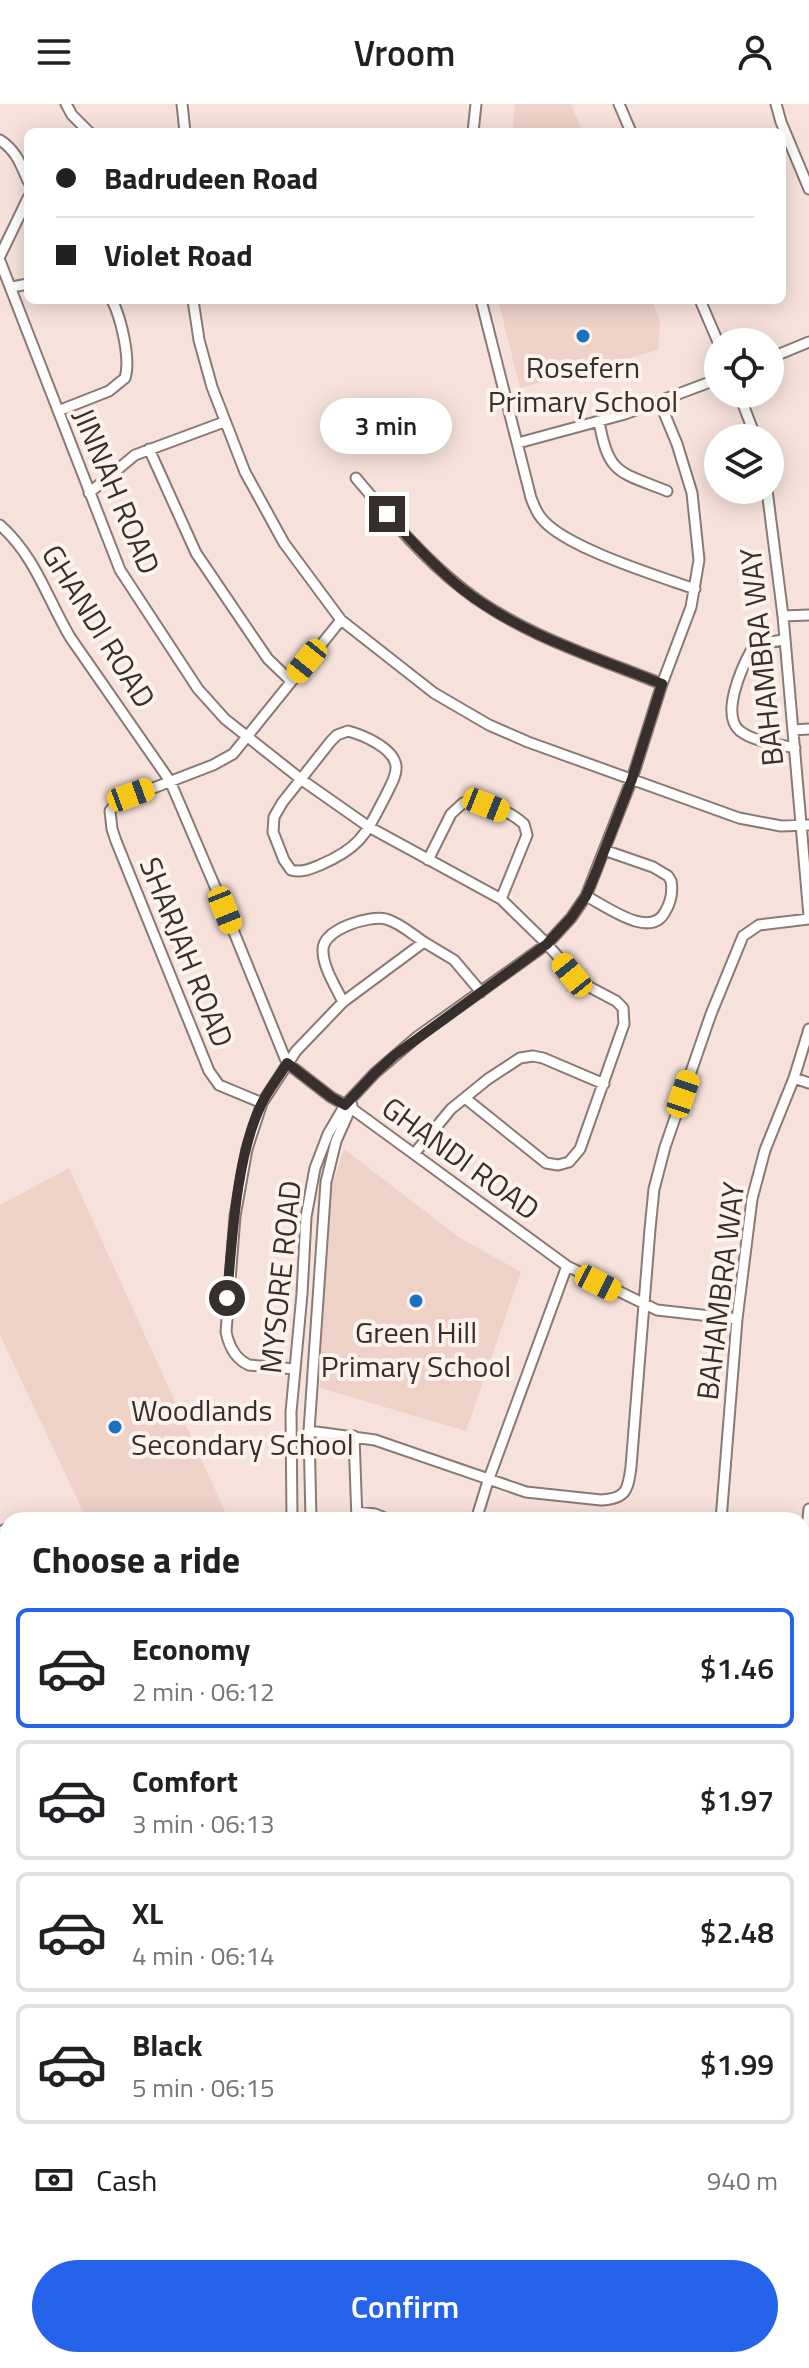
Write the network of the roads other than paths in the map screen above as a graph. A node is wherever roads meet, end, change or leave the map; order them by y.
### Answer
1 (66, 104) edge
2 (182, 104) edge
3 (476, 104) edge
4 (619, 104) edge
5 (776, 104) edge
6 (85, 128) edge
7 (185, 128) edge
8 (473, 128) edge
9 (629, 128) edge
10 (784, 128) edge
11 (786, 134) edge
12 (0, 140) edge
13 (24, 172) edge
14 (809, 189) edge
15 (24, 207) edge
16 (0, 258) edge
17 (24, 285) edge
18 (12, 287) junction
19 (114, 304) edge
20 (194, 304) edge
21 (482, 304) edge
22 (702, 304) edge
23 (712, 328) edge
24 (809, 342) edge
25 (784, 352) edge
26 (704, 385) edge
27 (660, 403) junction
28 (58, 411) junction
29 (599, 421) junction
30 (224, 422) junction
31 (518, 443) junction
32 (149, 449) junction
33 (356, 478) dead end
34 (667, 491) dead end
35 (89, 493) junction
36 (769, 504) edge
37 (0, 525) edge
38 (695, 589) junction
39 (809, 615) edge
40 (783, 616) junction
41 (341, 620) junction
42 (784, 640) junction
43 (291, 681) junction
44 (662, 684) junction
45 (809, 729) edge
46 (793, 730) junction
47 (248, 737) junction
48 (795, 748) junction
49 (632, 779) junction
50 (302, 780) junction
51 (170, 781) junction
52 (805, 826) edge
53 (369, 827) junction
54 (604, 850) junction
55 (428, 860) junction
56 (586, 896) junction
57 (501, 899) junction
58 (809, 917) edge
59 (424, 942) junction
60 (547, 944) junction
61 (481, 992) junction
62 (343, 1002) junction
63 (809, 1029) edge
64 (287, 1063) junction
65 (794, 1078) junction
66 (809, 1083) edge
67 (604, 1084) junction
68 (465, 1098) junction
69 (262, 1103) junction
70 (348, 1106) junction
71 (414, 1154) junction
72 (567, 1266) junction
73 (642, 1304) junction
74 (737, 1319) junction
75 (295, 1369) junction
76 (309, 1431) junction
77 (354, 1436) junction
78 (488, 1481) junction
79 (292, 1512) edge
80 (311, 1512) edge
81 (357, 1512) edge
82 (478, 1512) edge
83 (722, 1512) edge

1 - 6 street
2 - 7 street
3 - 8 street
4 - 9 street
5 - 10 street
11 - 14 street
12 - 13 street
15 - 16 street, JINNAH ROAD
16 - 18 street, JINNAH ROAD
17 - 18 street
18 - 28 street, JINNAH ROAD
19 - 28 street
20 - 30 street
21 - 31 street
22 - 23 street
24 - 25 street
26 - 27 street
27 - 29 street
27 - 38 street, MYSORE ROAD
28 - 35 street, JINNAH ROAD
29 - 31 street
29 - 34 street
30 - 32 street
30 - 41 street
31 - 38 street
32 - 35 street
32 - 43 street
33 - 44 street
35 - 47 street, JINNAH ROAD
36 - 40 street, BAHAMBRA WAY
37 - 51 street, GHANDI ROAD
38 - 44 street, MYSORE ROAD
39 - 40 street
40 - 42 street, BAHAMBRA WAY
41 - 43 street, SHARJAH ROAD
41 - 49 street
42 - 46 street, BAHAMBRA WAY
42 - 48 street
43 - 47 street, SHARJAH ROAD
44 - 49 street, MYSORE ROAD
45 - 46 street
46 - 48 street, BAHAMBRA WAY
47 - 50 street, JINNAH ROAD
47 - 51 street, SHARJAH ROAD
48 - 52 street, BAHAMBRA WAY
49 - 52 street
49 - 54 street, MYSORE ROAD
50 - 53 street, JINNAH ROAD
50 - 53 street
50 - 53 street
51 - 64 street, GHANDI ROAD
51 - 69 street, SHARJAH ROAD
52 - 58 street, BAHAMBRA WAY
53 - 55 street, JINNAH ROAD
54 - 56 street, MYSORE ROAD
54 - 56 street
55 - 57 street, JINNAH ROAD
55 - 57 street
56 - 60 street, MYSORE ROAD
57 - 60 street, JINNAH ROAD
58 - 73 street
59 - 61 street
59 - 62 street
59 - 62 street
60 - 61 street, MYSORE ROAD
60 - 67 street, JINNAH ROAD
61 - 70 street, MYSORE ROAD
62 - 64 street
63 - 65 street, BAHAMBRA WAY
64 - 69 street
64 - 70 street, GHANDI ROAD
65 - 66 street
65 - 74 street, BAHAMBRA WAY
67 - 68 street
67 - 68 street, JINNAH ROAD
68 - 71 street
69 - 75 street
70 - 71 street, GHANDI ROAD
70 - 75 street, MYSORE ROAD
70 - 76 street, MYSORE ROAD
71 - 72 street, GHANDI ROAD
72 - 73 street, GHANDI ROAD
72 - 78 street
73 - 74 street, GHANDI ROAD
73 - 78 street
74 - 83 street, BAHAMBRA WAY
75 - 79 street, MYSORE ROAD
76 - 77 street
76 - 80 street, MYSORE ROAD
77 - 78 street
77 - 81 street
78 - 82 street

